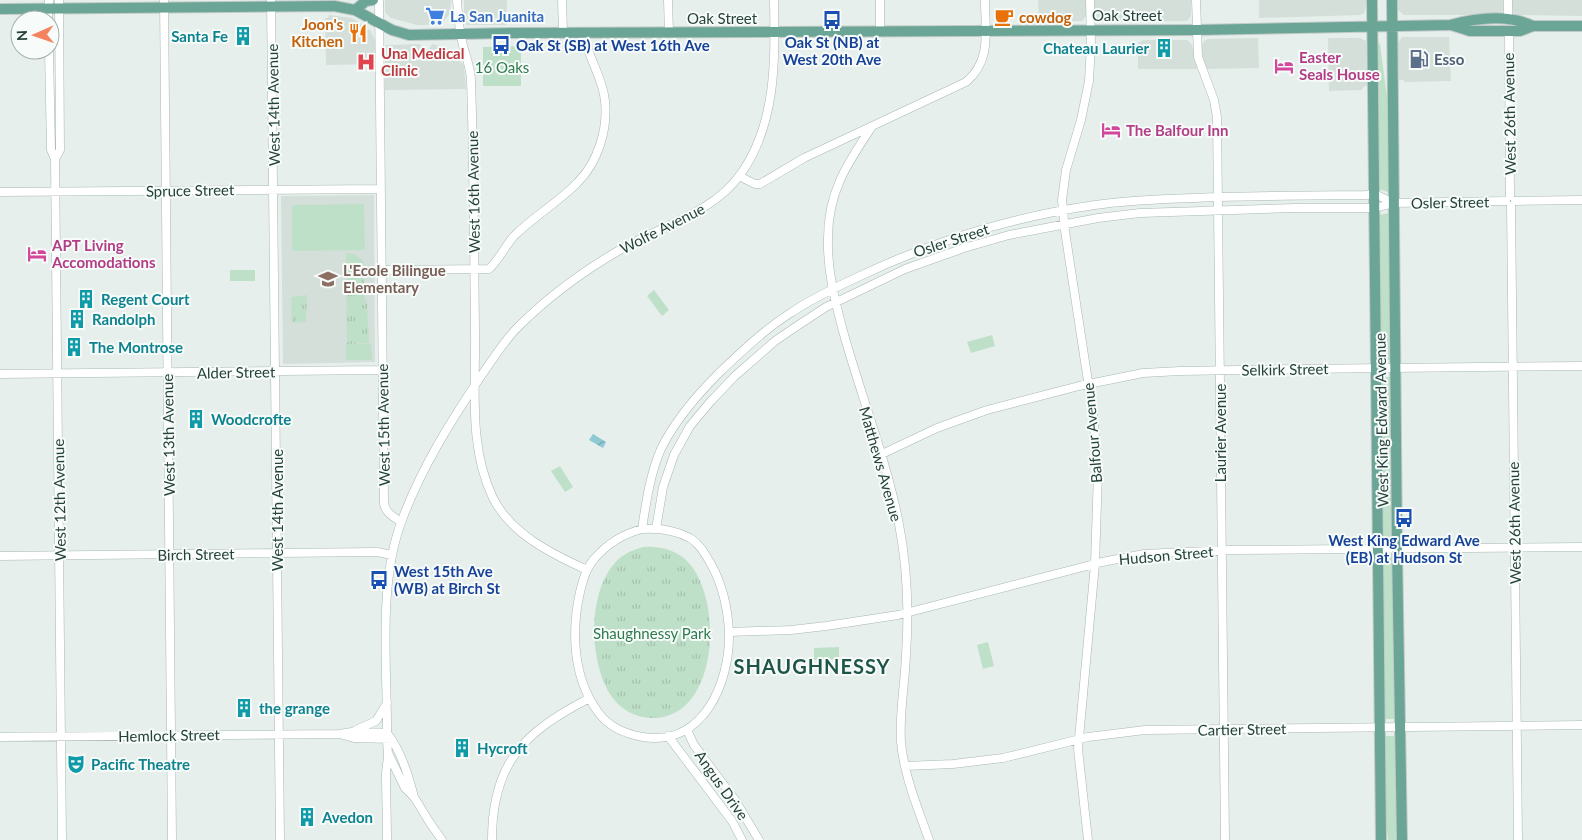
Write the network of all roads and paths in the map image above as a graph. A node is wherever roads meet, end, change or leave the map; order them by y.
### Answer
1 (373, 0) edge
2 (378, 0) edge
3 (457, 0) edge
4 (562, 0) edge
5 (668, 0) edge
6 (774, 0) edge
7 (880, 0) edge
8 (985, 0) edge
9 (1090, 0) edge
10 (1196, 0) edge
11 (1372, 0) edge
12 (1392, 0) edge
13 (1508, 0) edge
14 (271, 3) edge
15 (49, 4) edge
16 (59, 4) edge
17 (164, 4) edge
18 (0, 8) edge
19 (354, 10) junction
20 (1508, 19) junction
21 (379, 23) junction
22 (1372, 25) junction
23 (1392, 25) junction
24 (1450, 25) junction
25 (1533, 26) junction
26 (1582, 26) edge
27 (985, 30) junction
28 (1091, 30) junction
29 (1196, 30) junction
30 (880, 31) junction
31 (1509, 31) junction
32 (563, 33) junction
33 (584, 33) junction
34 (669, 33) junction
35 (774, 33) junction
36 (461, 34) junction
37 (48, 60) edge
38 (871, 128) junction
39 (55, 159) junction
40 (739, 176) junction
41 (380, 189) junction
42 (274, 190) junction
43 (56, 191) junction
44 (166, 191) junction
45 (0, 192) edge
46 (1375, 194) junction
47 (1218, 197) junction
48 (1582, 200) edge
49 (1510, 201) junction
50 (1394, 203) junction
51 (1375, 208) junction
52 (1063, 210) junction
53 (1219, 211) junction
54 (1064, 224) junction
55 (382, 270) junction
56 (474, 270) junction
57 (833, 288) junction
58 (836, 302) junction
59 (1582, 366) edge
60 (1512, 367) junction
61 (1377, 368) junction
62 (1395, 368) junction
63 (382, 370) junction
64 (1220, 370) junction
65 (276, 372) junction
66 (167, 373) junction
67 (0, 374) edge
68 (57, 374) junction
69 (1088, 384) junction
70 (476, 385) junction
71 (882, 454) junction
72 (401, 522) junction
73 (656, 528) junction
74 (642, 529) junction
75 (1582, 547) edge
76 (1514, 548) junction
77 (1378, 549) junction
78 (1397, 549) junction
79 (1221, 550) junction
80 (277, 552) junction
81 (169, 554) junction
82 (392, 555) junction
83 (0, 556) edge
84 (60, 556) junction
85 (1095, 564) junction
86 (587, 570) junction
87 (906, 613) junction
88 (729, 632) junction
89 (588, 699) junction
90 (387, 703) junction
91 (1582, 725) edge
92 (1516, 726) junction
93 (1399, 727) junction
94 (1380, 728) junction
95 (687, 730) junction
96 (1224, 730) junction
97 (352, 732) junction
98 (279, 734) junction
99 (339, 734) junction
100 (171, 735) junction
101 (61, 736) junction
102 (668, 736) junction
103 (0, 737) edge
104 (389, 737) junction
105 (1079, 739) junction
106 (388, 754) junction
107 (905, 766) junction
108 (414, 797) junction
109 (62, 840) edge
110 (172, 840) edge
111 (280, 840) edge
112 (387, 840) edge
113 (442, 840) edge
114 (492, 840) edge
115 (742, 840) edge
116 (759, 840) edge
117 (929, 840) edge
118 (1088, 840) edge
119 (1224, 840) edge
120 (1381, 840) edge
121 (1402, 840) edge
122 (1518, 840) edge

1 - 19 main road
2 - 21 street, West 15th Avenue
3 - 36 street, West 16th Avenue
4 - 32 street
5 - 34 street
6 - 35 street, Wolfe Avenue
7 - 30 street
8 - 27 street
9 - 28 street, Balfour Avenue
10 - 29 street, Laurier Avenue
11 - 22 main road, West King Edward Avenue
12 - 23 main road, West King Edward Avenue
13 - 20 street
14 - 17 main road, Oak Street
14 - 19 main road, Oak Street
14 - 42 street, West 14th Avenue
15 - 16 main road, Oak Street
15 - 18 main road, Oak Street
16 - 17 main road, Oak Street
16 - 39 street, West 12th Avenue
17 - 44 street, West 13th Avenue
19 - 21 main road, Oak Street
20 - 24 main road, Oak Street
20 - 25 main road, Oak Street
21 - 36 main road, Oak Street
21 - 41 street, West 15th Avenue
22 - 23 main road, Oak Street
22 - 29 main road, Oak Street
22 - 46 main road, West King Edward Avenue
23 - 24 main road, Oak Street
23 - 50 main road, West King Edward Avenue
24 - 31 main road, Oak Street
25 - 26 main road, Oak Street
25 - 31 main road, Oak Street
27 - 28 main road, Oak Street
27 - 30 main road, Oak Street
27 - 38 street
28 - 29 main road, Oak Street
28 - 52 street, Balfour Avenue
29 - 47 street, Laurier Avenue
30 - 35 main road, Oak Street
31 - 49 street, West 26th Avenue
32 - 33 main road, Oak Street
32 - 36 main road, Oak Street
33 - 34 main road, Oak Street
33 - 56 street
34 - 35 main road, Oak Street
35 - 40 street, Wolfe Avenue
36 - 56 street, West 16th Avenue
37 - 39 street, West 12th Avenue
38 - 40 street
38 - 57 street, Matthews Avenue
39 - 43 street, West 12th Avenue
40 - 70 street, Wolfe Avenue
41 - 42 street, Spruce Street
41 - 55 street, West 15th Avenue
42 - 44 street, Spruce Street
42 - 65 street, West 14th Avenue
43 - 44 street, Spruce Street
43 - 45 street, Spruce Street
43 - 68 street, West 12th Avenue
44 - 66 street, West 13th Avenue
46 - 47 street, Osler Street
46 - 50 street, Osler Street
46 - 51 main road, West King Edward Avenue
47 - 52 street, Osler Street
47 - 53 street, Laurier Avenue
48 - 49 street, Osler Street
49 - 50 street, Osler Street
49 - 60 street, West 26th Avenue
50 - 51 street, Osler Street
50 - 62 main road, West King Edward Avenue
51 - 53 street, Osler Street
51 - 61 main road, West King Edward Avenue
52 - 54 street, Balfour Avenue
52 - 57 street, Osler Street
53 - 54 street, Osler Street
53 - 64 street, Laurier Avenue
54 - 58 street, Osler Street
54 - 69 street, Balfour Avenue
55 - 56 street
55 - 63 street, West 15th Avenue
56 - 70 street, West 16th Avenue
57 - 58 street, Matthews Avenue
57 - 74 street, Osler Street
58 - 71 street, Matthews Avenue
58 - 73 street, Osler Street
59 - 60 street, Selkirk Street
60 - 62 street, Selkirk Street
60 - 76 street, West 26th Avenue
61 - 62 street, Selkirk Street
61 - 64 street, Selkirk Street
61 - 77 main road, West King Edward Avenue
62 - 78 main road, West King Edward Avenue
63 - 65 street, Alder Street
63 - 72 street, West 15th Avenue
64 - 69 street, Selkirk Street
64 - 79 street, Laurier Avenue
65 - 66 street, Alder Street
65 - 80 street, West 14th Avenue
66 - 68 street, Alder Street
66 - 81 street, West 13th Avenue
67 - 68 street, Alder Street
68 - 84 street, West 12th Avenue
69 - 71 street, Selkirk Street
69 - 85 street, Balfour Avenue
70 - 72 street, Wolfe Avenue
70 - 86 street, West 16th Avenue
71 - 87 street, Matthews Avenue
72 - 82 street
73 - 74 street
73 - 88 street
74 - 86 street
75 - 76 street, Hudson Street
76 - 78 street, Hudson Street
76 - 92 street, West 26th Avenue
77 - 78 street, Hudson Street
77 - 79 street, Hudson Street
77 - 94 main road, West King Edward Avenue
78 - 93 main road, West King Edward Avenue
79 - 85 street, Hudson Street
79 - 96 street, Laurier Avenue
80 - 81 street, Birch Street
80 - 82 street, Birch Street
80 - 98 street, West 14th Avenue
81 - 84 street, Birch Street
81 - 100 street, West 13th Avenue
82 - 90 street
83 - 84 street, Birch Street
84 - 101 street, West 12th Avenue
85 - 87 street, Hudson Street
85 - 105 street, Balfour Avenue
86 - 89 street
87 - 88 street, Hudson Street
87 - 107 street, Matthews Avenue
88 - 95 street
89 - 102 street
89 - 114 street
90 - 97 street
90 - 104 street
91 - 92 street, Cartier Street
92 - 93 street, Cartier Street
92 - 122 street, West 26th Avenue
93 - 94 street, Cartier Street
93 - 121 main road, West King Edward Avenue
94 - 96 street, Cartier Street
94 - 120 main road, West King Edward Avenue
95 - 102 street
95 - 116 street, Angus Drive
96 - 105 street, Cartier Street
96 - 119 street, Laurier Avenue
97 - 99 street, Hemlock Street
97 - 104 street, Hemlock Street
98 - 99 street, Hemlock Street
98 - 100 street, Hemlock Street
98 - 111 street, West 14th Avenue
99 - 104 street, Hemlock Street
100 - 101 street, Hemlock Street
100 - 110 street, West 13th Avenue
101 - 103 street, Hemlock Street
101 - 109 street, West 12th Avenue
102 - 115 street, Angus Drive
104 - 106 street
104 - 108 street
105 - 107 street, Cartier Street
105 - 118 street, Balfour Avenue
106 - 108 street
106 - 112 street
107 - 117 street, Matthews Avenue
108 - 113 street

